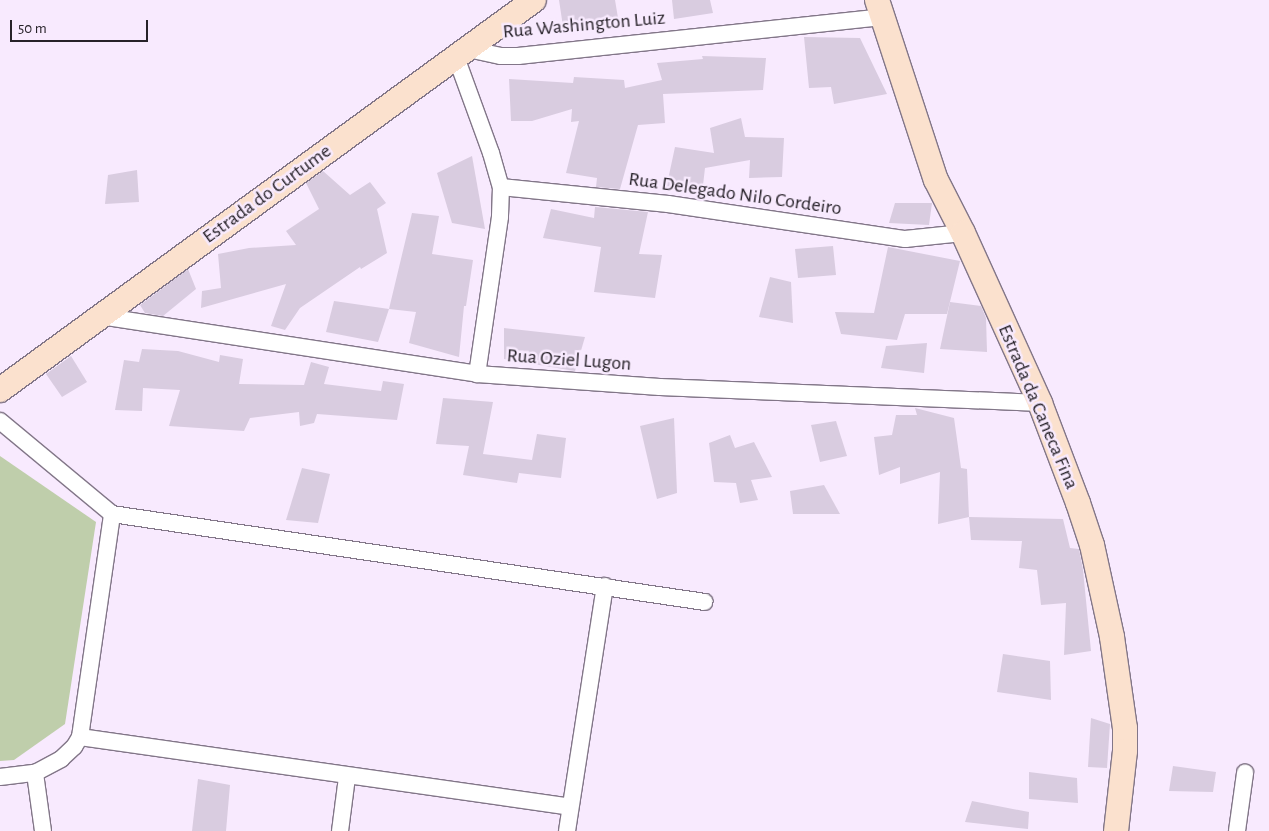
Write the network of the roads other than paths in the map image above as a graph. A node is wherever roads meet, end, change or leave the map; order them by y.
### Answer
1 (534, 0) edge
2 (880, 8) edge
3 (462, 53) junction
4 (502, 187) junction
5 (963, 233) junction
6 (100, 316) junction
7 (477, 374) junction
8 (0, 390) edge
9 (1040, 403) junction
10 (0, 421) edge
11 (112, 514) junction
12 (605, 586) junction
13 (705, 602) dead end
14 (80, 738) junction
15 (35, 773) junction
16 (1245, 773) dead end
17 (0, 776) edge
18 (347, 777) junction
19 (570, 807) junction
20 (43, 831) edge
21 (340, 831) edge
22 (567, 831) edge
23 (1116, 831) edge
24 (1237, 831) edge

1 - 3 street, Estrada do Curtume
2 - 3 street, Rua Washington Luiz
2 - 5 street, Estrada da Caneca Fina
3 - 4 street
3 - 6 street, Estrada do Curtume
4 - 5 street, Rua Delegado Nilo Cordeiro
4 - 7 street
5 - 9 street, Estrada da Caneca Fina
6 - 7 street, Rua Oziel Lugon
6 - 8 street, Estrada do Curtume
7 - 9 street, Rua Oziel Lugon
9 - 23 street, Estrada da Caneca Fina
10 - 11 street
11 - 12 street
11 - 14 street
12 - 13 street
12 - 19 street
14 - 15 street
14 - 18 street
15 - 17 street
15 - 20 street
16 - 24 street
18 - 19 street
18 - 21 street
19 - 22 street

